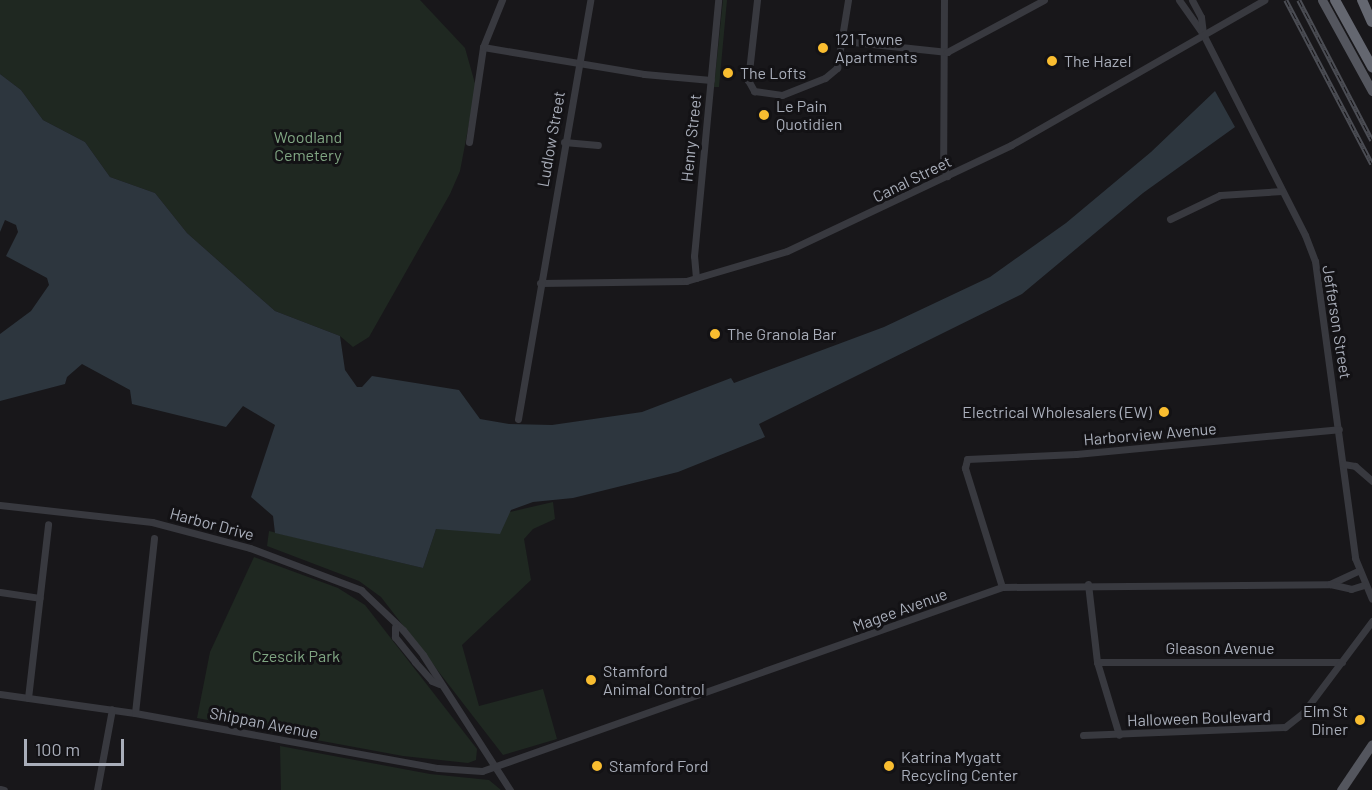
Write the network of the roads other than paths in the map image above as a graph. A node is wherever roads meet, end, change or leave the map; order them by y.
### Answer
1 (502, 0) edge
2 (590, 0) edge
3 (718, 0) edge
4 (757, 0) edge
5 (848, 0) edge
6 (944, 0) edge
7 (1044, 0) edge
8 (1179, 0) edge
9 (1192, 0) edge
10 (1264, 0) edge
11 (1322, 0) edge
12 (1335, 0) edge
13 (1362, 0) edge
14 (1372, 22) edge
15 (1203, 34) junction
16 (844, 41) junction
17 (483, 47) junction
18 (944, 52) junction
19 (579, 63) junction
20 (1372, 67) edge
21 (711, 80) junction
22 (1372, 91) edge
23 (469, 142) dead end
24 (564, 142) junction
25 (598, 145) dead end
26 (947, 176) junction
27 (1282, 191) junction
28 (1170, 219) dead end
29 (696, 278) junction
30 (540, 283) junction
31 (518, 418) dead end
32 (1339, 429) junction
33 (1343, 464) junction
34 (1372, 481) edge
35 (0, 504) edge
36 (48, 524) dead end
37 (154, 538) dead end
38 (1358, 571) junction
39 (1330, 584) junction
40 (1088, 585) junction
41 (1364, 585) junction
42 (1002, 587) junction
43 (0, 592) edge
44 (40, 597) junction
45 (1372, 599) edge
46 (1372, 621) edge
47 (1097, 662) junction
48 (1342, 662) junction
49 (0, 694) edge
50 (28, 698) junction
51 (112, 709) junction
52 (135, 712) junction
53 (1083, 735) dead end
54 (1119, 735) junction
55 (1372, 744) edge
56 (498, 768) junction
57 (97, 790) edge
58 (510, 790) edge
59 (1341, 790) edge

1 - 17 street
2 - 19 street, Ludlow Street
3 - 21 street, Henry Street
4 - 16 street
5 - 16 street
6 - 18 street
7 - 18 street
8 - 15 street
9 - 15 street
10 - 15 street, Canal Street
11 - 22 main road
12 - 20 highway
13 - 14 highway
15 - 26 street, Canal Street
15 - 27 street, Jefferson Street
16 - 18 street
17 - 19 street
17 - 23 street
18 - 26 street
19 - 21 street
19 - 24 street, Ludlow Street
21 - 29 street, Henry Street
24 - 25 street
24 - 30 street, Ludlow Street
26 - 29 street, Canal Street
27 - 28 street
27 - 32 street, Jefferson Street
29 - 30 street, Canal Street
30 - 31 street, Ludlow Street
32 - 33 street, Jefferson Street
32 - 42 street, Harborview Avenue
33 - 34 street
33 - 38 street, Jefferson Street
35 - 56 street, Harbor Drive
36 - 44 street
37 - 52 street
38 - 39 street, Magee Avenue
38 - 41 street, Jefferson Street
39 - 40 street, Magee Avenue
39 - 41 street, Magee Avenue
40 - 42 street, Magee Avenue
40 - 47 street
41 - 45 street, Jefferson Street
42 - 56 street, Magee Avenue
43 - 44 street
44 - 50 street
46 - 48 street, Halloween Boulevard
47 - 48 street, Gleason Avenue
47 - 54 street
48 - 54 street, Halloween Boulevard
49 - 50 street, Shippan Avenue
50 - 51 street, Shippan Avenue
51 - 52 street, Shippan Avenue
51 - 57 street
52 - 56 street, Shippan Avenue
53 - 54 street, Halloween Boulevard
55 - 59 main road
56 - 58 street

